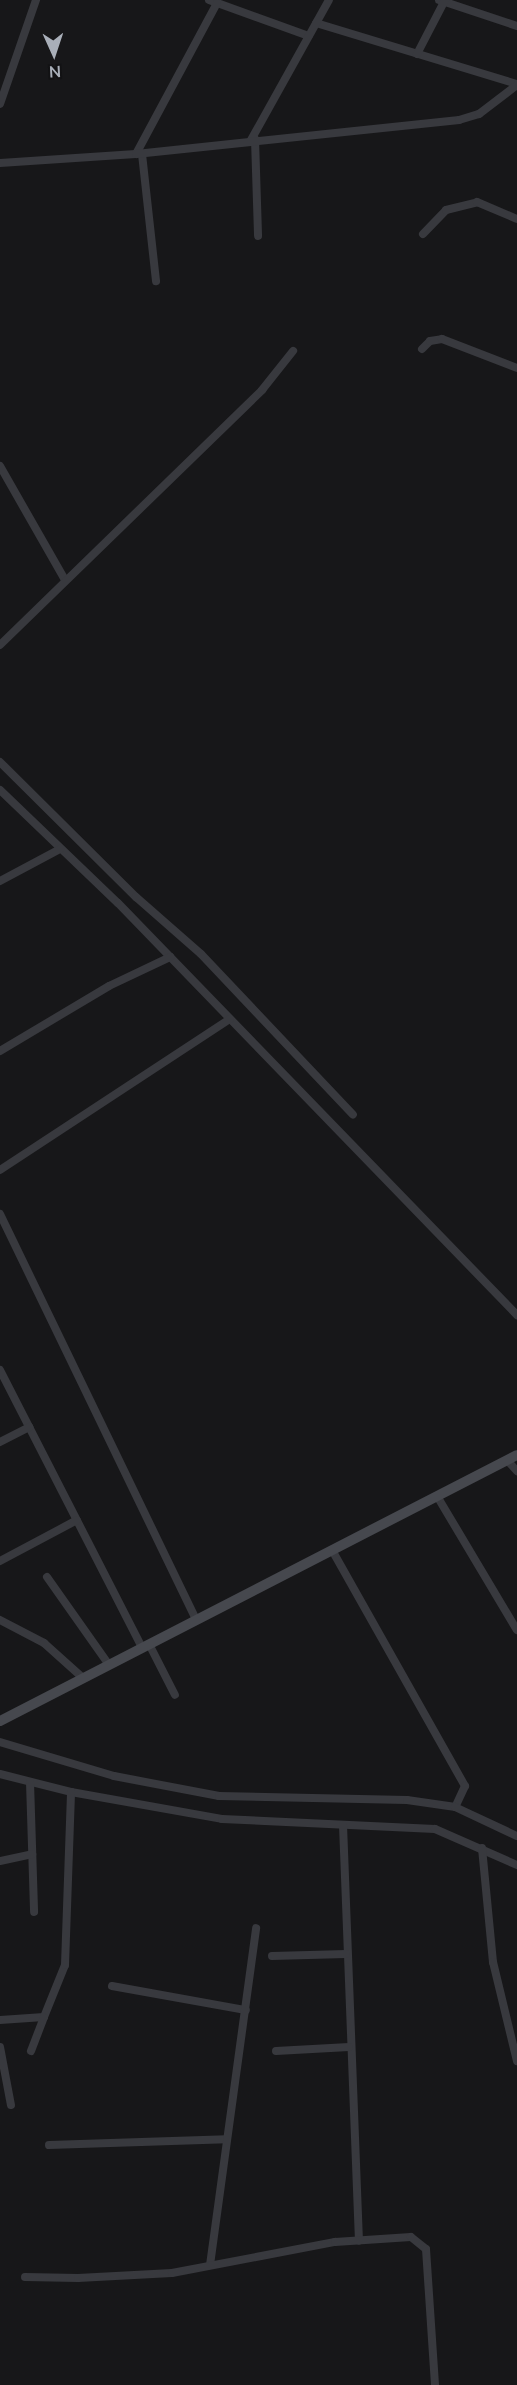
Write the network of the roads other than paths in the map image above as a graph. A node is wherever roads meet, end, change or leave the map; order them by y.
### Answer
1 (36, 0) edge
2 (208, 0) edge
3 (329, 0) edge
4 (442, 0) edge
5 (217, 3) junction
6 (232, 4) edge
7 (316, 23) junction
8 (517, 26) edge
9 (309, 36) junction
10 (417, 54) junction
11 (517, 84) edge
12 (0, 104) edge
13 (253, 139) junction
14 (139, 154) junction
15 (0, 164) edge
16 (517, 219) edge
17 (423, 234) dead end
18 (258, 236) dead end
19 (156, 281) dead end
20 (422, 349) dead end
21 (293, 351) dead end
22 (517, 368) edge
23 (0, 466) edge
24 (66, 580) junction
25 (0, 645) edge
26 (0, 762) edge
27 (0, 791) edge
28 (60, 849) junction
29 (0, 881) edge
30 (170, 957) junction
31 (230, 1019) junction
32 (0, 1051) edge
33 (353, 1115) dead end
34 (0, 1170) edge
35 (0, 1214) edge
36 (2, 1224) edge
37 (517, 1315) edge
38 (0, 1370) edge
39 (29, 1427) junction
40 (0, 1442) edge
41 (512, 1457) edge
42 (517, 1471) edge
43 (437, 1496) junction
44 (77, 1520) junction
45 (332, 1550) junction
46 (0, 1561) edge
47 (47, 1577) dead end
48 (0, 1620) edge
49 (196, 1620) junction
50 (517, 1630) edge
51 (145, 1646) junction
52 (109, 1665) junction
53 (83, 1678) junction
54 (175, 1695) dead end
55 (0, 1720) edge
56 (0, 1742) edge
57 (0, 1774) edge
58 (30, 1782) junction
59 (70, 1792) junction
60 (455, 1807) junction
61 (344, 1825) junction
62 (517, 1836) edge
63 (482, 1848) junction
64 (32, 1854) junction
65 (0, 1861) edge
66 (517, 1865) edge
67 (34, 1912) dead end
68 (256, 1928) dead end
69 (346, 1954) junction
70 (272, 1956) dead end
71 (112, 1986) dead end
72 (246, 2010) junction
73 (44, 2017) junction
74 (0, 2020) edge
75 (515, 2044) edge
76 (0, 2047) edge
77 (349, 2047) junction
78 (31, 2051) dead end
79 (276, 2051) dead end
80 (517, 2061) edge
81 (3, 2075) edge
82 (11, 2105) dead end
83 (226, 2139) junction
84 (49, 2145) dead end
85 (359, 2241) junction
86 (210, 2265) junction
87 (25, 2277) dead end
88 (435, 2385) edge

1 - 12 street
2 - 5 street
3 - 7 street
4 - 8 street
4 - 10 street
5 - 6 street
5 - 14 street
6 - 9 street
7 - 9 street
7 - 10 street
9 - 13 street
10 - 11 street
11 - 13 street
13 - 14 street
13 - 18 street
14 - 15 street
14 - 19 street
16 - 17 street
20 - 22 street
21 - 24 street
23 - 24 street
24 - 25 street
26 - 33 street
27 - 28 street
28 - 29 street
28 - 30 street
30 - 31 street
30 - 32 street
31 - 34 street
31 - 37 street
35 - 36 street
36 - 49 street
38 - 39 street
39 - 40 street
39 - 44 street
41 - 42 street
41 - 43 main road
43 - 45 main road
43 - 50 street
44 - 46 street
44 - 51 street
45 - 49 main road
45 - 60 street
47 - 52 street
48 - 53 street
49 - 51 main road
51 - 52 main road
51 - 54 street
52 - 53 main road
53 - 55 main road
56 - 60 street
57 - 58 street
58 - 59 street
58 - 64 street
59 - 61 street
59 - 73 street
60 - 62 street
61 - 63 street
61 - 69 street
63 - 66 street
63 - 75 street
64 - 65 street
64 - 67 street
68 - 72 street
69 - 70 street
69 - 77 street
71 - 72 street
72 - 83 street
73 - 74 street
73 - 78 street
75 - 80 street
76 - 81 street
77 - 79 street
77 - 85 street
81 - 82 street
83 - 84 street
83 - 86 street
85 - 86 street
85 - 88 street
86 - 87 street

